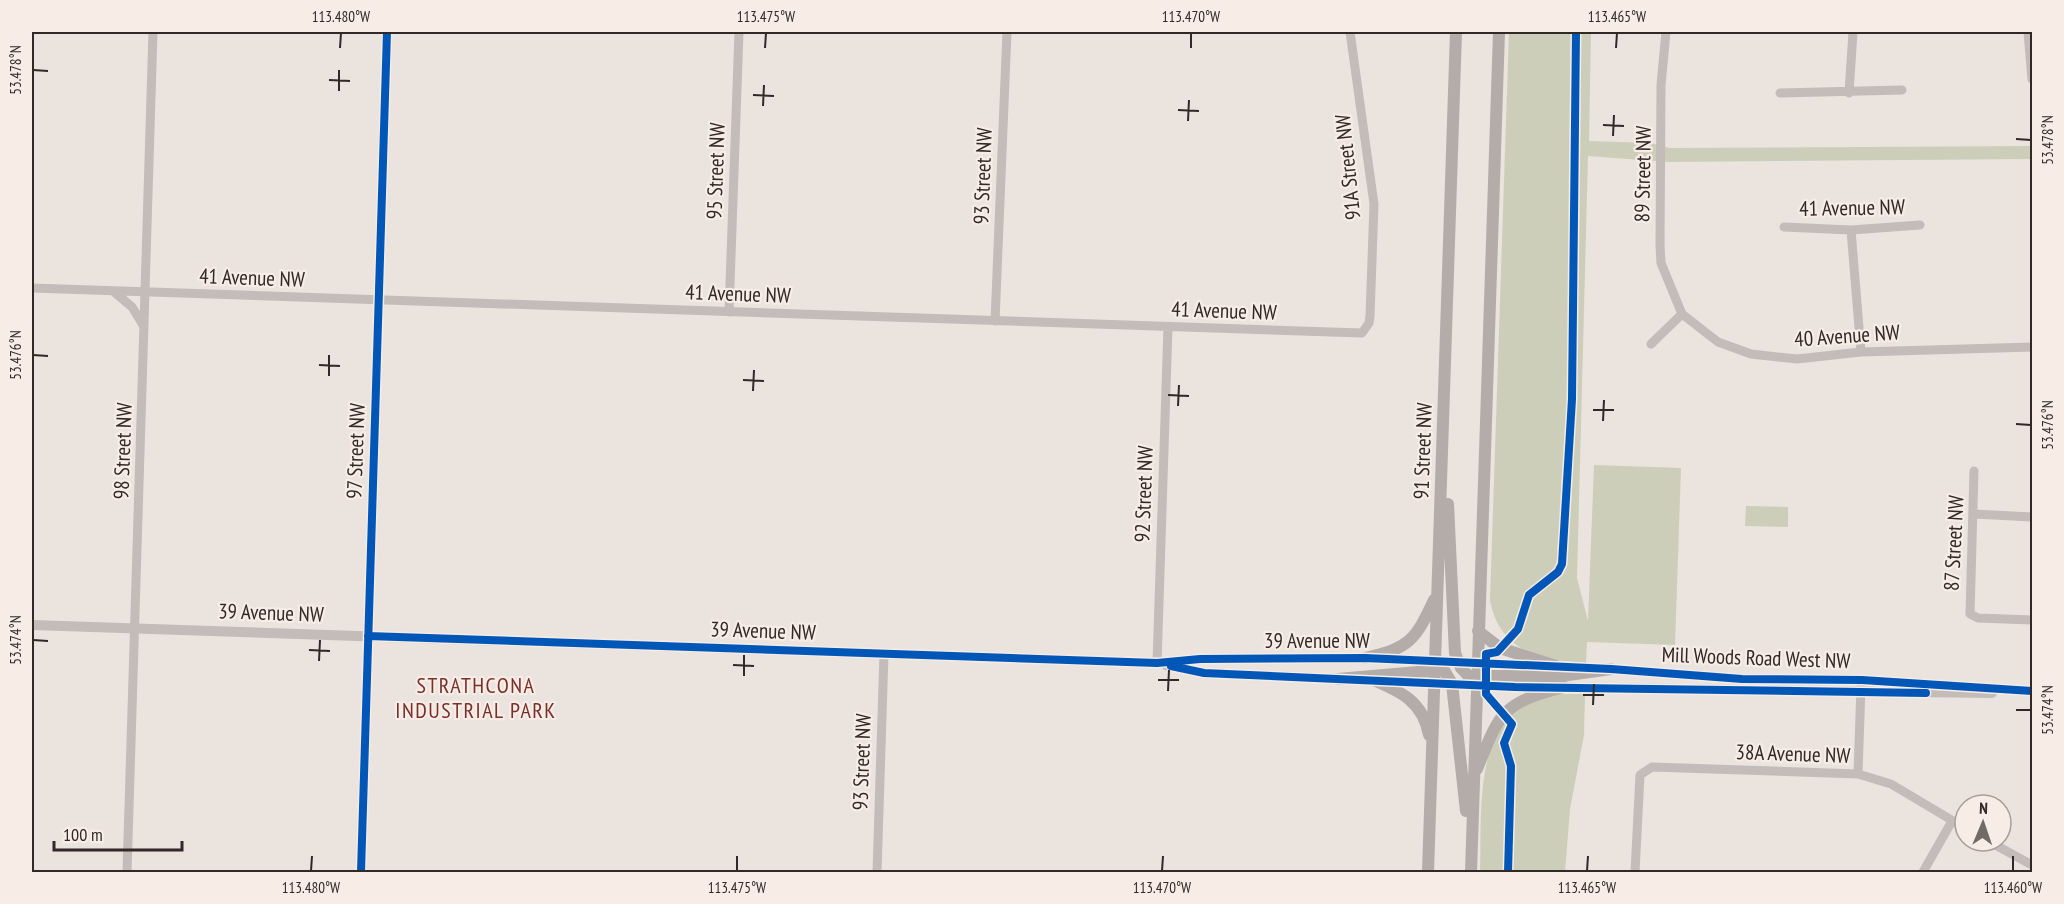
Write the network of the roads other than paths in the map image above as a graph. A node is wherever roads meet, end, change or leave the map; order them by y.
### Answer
1 (153, 32) edge
2 (387, 32) edge
3 (738, 32) edge
4 (1007, 32) edge
5 (1350, 32) edge
6 (1456, 32) edge
7 (1499, 32) edge
8 (1666, 32) edge
9 (1853, 32) edge
10 (2028, 32) edge
11 (2032, 79) edge
12 (1902, 90) dead end
13 (1780, 93) dead end
14 (1850, 93) junction
15 (1920, 225) dead end
16 (1784, 227) dead end
17 (1851, 230) junction
18 (32, 288) edge
19 (113, 291) junction
20 (146, 292) junction
21 (379, 300) junction
22 (729, 312) junction
23 (1682, 314) junction
24 (995, 321) junction
25 (1168, 327) junction
26 (144, 328) junction
27 (1362, 333) joint
28 (1652, 344) dead end
29 (2032, 347) edge
30 (1862, 352) junction
31 (1444, 424) junction
32 (1974, 471) dead end
33 (1974, 514) junction
34 (2032, 517) edge
35 (1437, 594) junction
36 (2032, 620) edge
37 (32, 625) edge
38 (135, 628) junction
39 (1478, 631) junction
40 (368, 636) junction
41 (884, 654) junction
42 (1365, 658) junction
43 (1157, 663) junction
44 (1556, 666) junction
45 (1611, 669) junction
46 (1470, 672) junction
47 (1443, 673) junction
48 (1338, 679) junction
49 (1371, 679) junction
50 (1862, 680) junction
51 (1434, 684) junction
52 (1564, 687) junction
53 (2032, 692) edge
54 (1861, 693) junction
55 (1432, 751) junction
56 (1858, 774) junction
57 (1473, 778) junction
58 (1952, 822) joint
59 (2010, 853) edge
60 (2032, 865) edge
61 (127, 873) edge
62 (361, 873) edge
63 (877, 873) edge
64 (1428, 873) edge
65 (1470, 873) edge
66 (1635, 873) edge
67 (1923, 873) edge

1 - 20 street, 98 Street NW
2 - 21 street, 97 Street NW
3 - 22 street, 95 Street NW
4 - 24 street, 93 Street NW
5 - 27 street, 91A Street NW
6 - 31 main road, 91 Street NW
7 - 39 main road
8 - 23 street, 89 Street NW
9 - 14 street
10 - 11 street
12 - 14 street
13 - 14 street
15 - 17 street, 41 Avenue NW
16 - 17 street, 41 Avenue NW
17 - 30 street
18 - 19 street, 41 Avenue NW
19 - 20 street, 41 Avenue NW
19 - 26 street
20 - 21 street, 41 Avenue NW
20 - 26 street, 98 Street NW
21 - 22 street, 41 Avenue NW
21 - 40 street, 97 Street NW
22 - 24 street, 41 Avenue NW
23 - 28 street
23 - 30 street, 40 Avenue NW
24 - 25 street, 41 Avenue NW
25 - 27 street, 41 Avenue NW
25 - 43 street, 92 Street NW
26 - 38 street, 98 Street NW
29 - 30 street, 40 Avenue NW
31 - 35 main road, 91 Street NW
31 - 46 main road
32 - 33 street, 87 Street NW
33 - 34 street
33 - 36 street, 87 Street NW
35 - 42 main road
35 - 47 main road, 91 Street NW
37 - 38 street, 39 Avenue NW
38 - 40 street, 39 Avenue NW
38 - 61 street, 98 Street NW
39 - 44 main road
39 - 46 main road
40 - 41 street, 39 Avenue NW
40 - 62 street, 97 Street NW
41 - 43 street, 39 Avenue NW
41 - 63 street, 93 Street NW
42 - 43 street, 39 Avenue NW
42 - 47 street, 39 Avenue NW
43 - 48 street, 39 Avenue NW
44 - 45 street, Mill Woods Road West NW
44 - 46 street, Mill Woods Road West NW
45 - 46 main road
45 - 50 street, Mill Woods Road West NW
46 - 47 main road
46 - 47 street, Mill Woods Road West NW
46 - 52 street, Mill Woods Road West NW
46 - 57 main road
47 - 48 main road
47 - 51 main road
47 - 65 main road, 91 Street NW
48 - 49 street, 39 Avenue NW
49 - 51 street, 39 Avenue NW
49 - 55 main road
50 - 53 street, Mill Woods Road West NW
50 - 54 street
51 - 55 main road
52 - 54 street, Mill Woods Road West NW
52 - 57 main road
53 - 54 street, Mill Woods Road West NW
54 - 56 street
55 - 64 main road
56 - 58 street, 38A Avenue NW
56 - 66 street, 38A Avenue NW
57 - 65 main road
58 - 67 street
59 - 60 street

